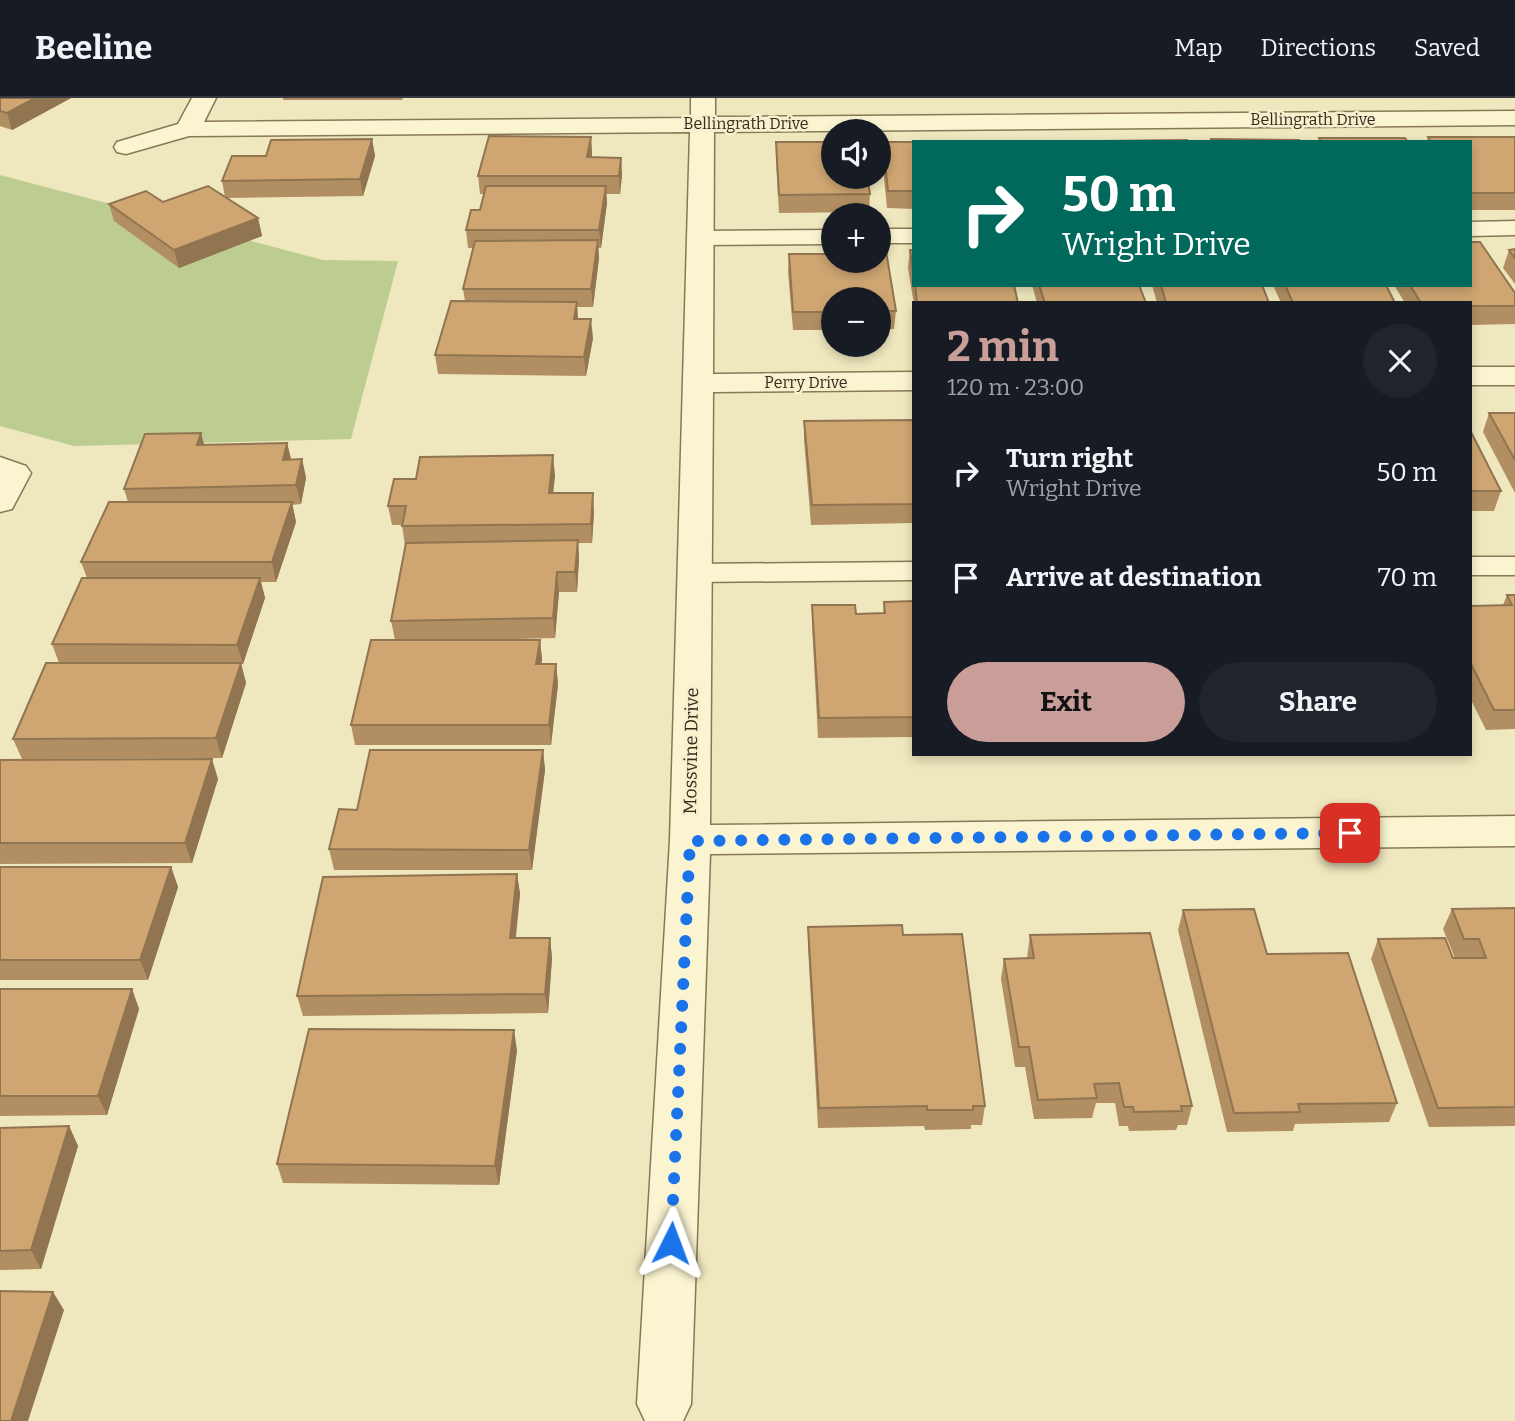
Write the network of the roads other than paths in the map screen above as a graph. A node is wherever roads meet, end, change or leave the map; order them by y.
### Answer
1 (204, 98) edge
2 (703, 111) edge
3 (1515, 118) edge
4 (188, 130) junction
5 (126, 147) dead end
6 (1472, 229) edge
7 (1515, 229) edge
8 (891, 236) edge
9 (912, 236) edge
10 (821, 237) edge
11 (701, 238) junction
12 (1472, 376) edge
13 (1515, 376) edge
14 (912, 381) edge
15 (698, 383) junction
16 (7, 470) edge
17 (0, 502) edge
18 (1472, 566) edge
19 (1515, 566) edge
20 (912, 571) edge
21 (695, 573) junction
22 (1515, 831) edge
23 (690, 841) junction
24 (664, 1404) dead end

1 - 4 street
2 - 3 street, Bellingrath Drive
2 - 4 street, Bellingrath Drive
2 - 11 street, Mossvine Drive
4 - 5 street, Bellingrath Drive
6 - 7 lane
8 - 9 lane
10 - 11 lane
11 - 15 street, Mossvine Drive
12 - 13 street
14 - 15 street, Perry Drive
15 - 21 street, Mossvine Drive
16 - 17 street
18 - 19 lane
20 - 21 lane
21 - 23 street, Mossvine Drive
22 - 23 street
23 - 24 street, Mossvine Drive

